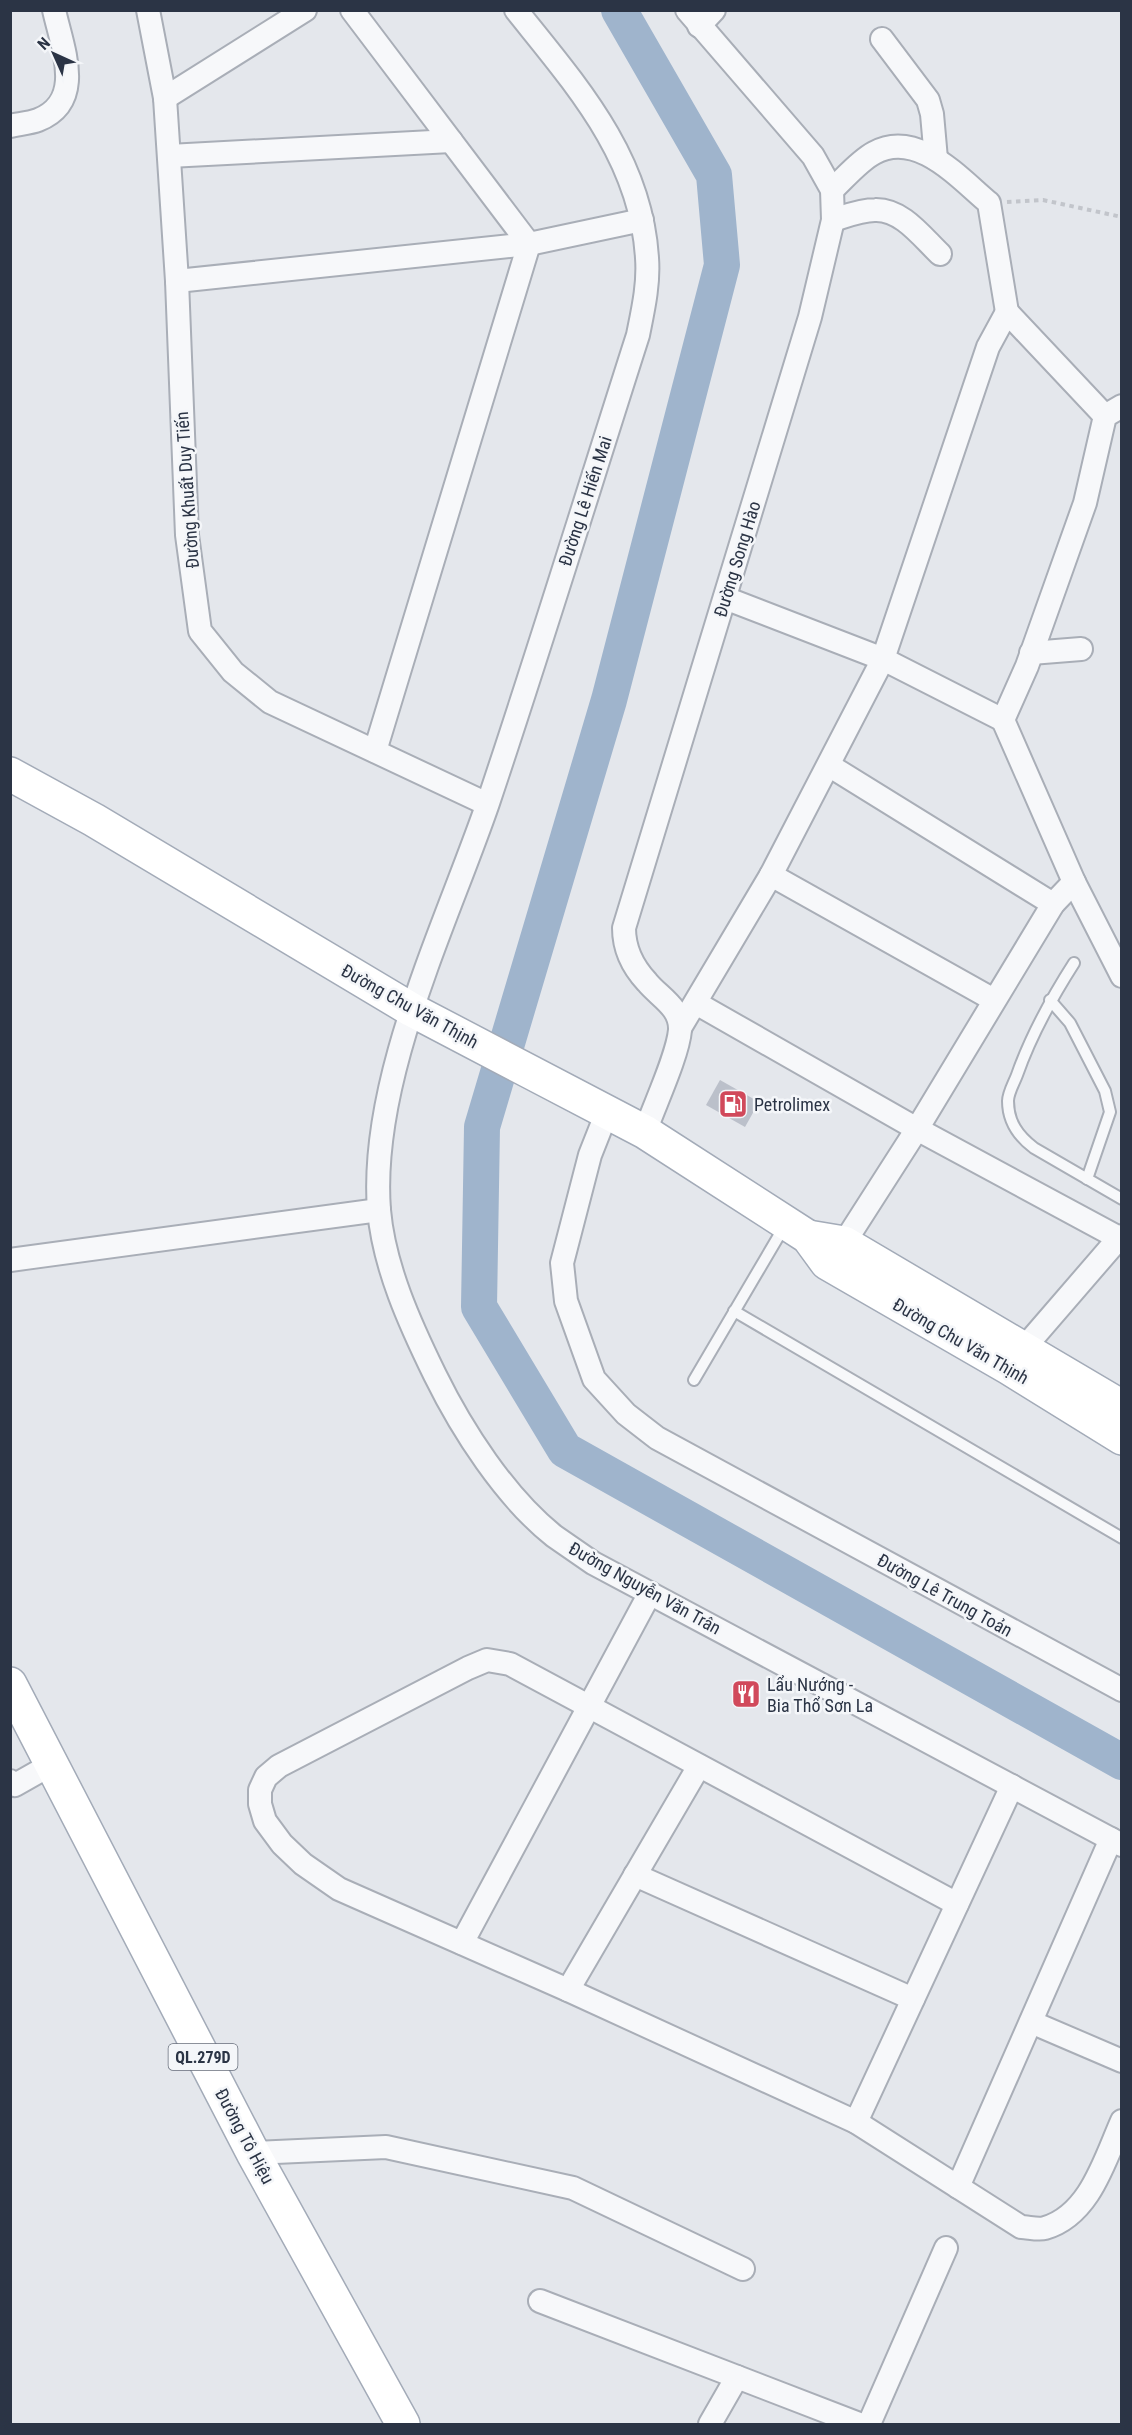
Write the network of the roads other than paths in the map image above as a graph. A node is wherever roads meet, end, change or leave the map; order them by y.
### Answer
1 (54, 10) edge
2 (148, 10) edge
3 (305, 10) edge
4 (352, 10) edge
5 (516, 10) edge
6 (700, 16) edge
7 (882, 39) dead end
8 (165, 98) junction
9 (10, 126) edge
10 (451, 141) junction
11 (169, 156) junction
12 (936, 159) junction
13 (832, 189) junction
14 (642, 220) junction
15 (833, 220) junction
16 (529, 244) junction
17 (940, 254) dead end
18 (177, 281) junction
19 (1007, 312) junction
20 (1113, 411) edge
21 (725, 598) junction
22 (1081, 649) dead end
23 (1031, 653) junction
24 (883, 660) junction
25 (1003, 720) junction
26 (375, 751) junction
27 (830, 766) junction
28 (10, 774) edge
29 (487, 804) junction
30 (771, 875) junction
31 (1074, 882) junction
32 (1053, 904) junction
33 (1074, 963) dead end
34 (1122, 976) edge
35 (994, 1000) junction
36 (1050, 1000) junction
37 (696, 1003) junction
38 (422, 1015) junction
39 (680, 1028) junction
40 (607, 1112) junction
41 (917, 1129) junction
42 (645, 1132) junction
43 (1088, 1179) junction
44 (1122, 1199) edge
45 (379, 1210) junction
46 (797, 1231) junction
47 (1120, 1237) edge
48 (844, 1243) junction
49 (10, 1260) edge
50 (734, 1311) junction
51 (1024, 1348) junction
52 (694, 1380) dead end
53 (1122, 1407) edge
54 (1122, 1438) edge
55 (1122, 1538) edge
56 (650, 1593) junction
57 (10, 1684) edge
58 (1122, 1690) edge
59 (589, 1707) junction
60 (52, 1764) junction
61 (699, 1766) junction
62 (12, 1786) edge
63 (1012, 1786) junction
64 (1116, 1842) edge
65 (635, 1875) junction
66 (957, 1904) junction
67 (462, 1943) junction
68 (568, 1990) junction
69 (912, 1999) junction
70 (1031, 2022) junction
71 (1122, 2061) edge
72 (1122, 2121) edge
73 (856, 2122) junction
74 (253, 2154) junction
75 (958, 2187) junction
76 (946, 2248) dead end
77 (743, 2268) dead end
78 (540, 2301) dead end
79 (737, 2377) junction
80 (403, 2424) edge
81 (710, 2424) edge
82 (859, 2424) edge
83 (869, 2424) edge

1 - 9 street
2 - 8 street, Đường Khuất Duy Tiến
3 - 8 street
4 - 10 street
5 - 14 street, Đường Lê Hiến Mai
6 - 13 street, Đường Song Hào
7 - 12 street
8 - 11 street, Đường Khuất Duy Tiến
10 - 11 street
10 - 16 street
11 - 18 street, Đường Khuất Duy Tiến
12 - 13 street
12 - 19 street
13 - 15 street, Đường Song Hào
14 - 16 street
14 - 29 street, Đường Lê Hiến Mai
15 - 17 street
15 - 21 street, Đường Song Hào
16 - 18 street
16 - 26 street
18 - 26 street, Đường Khuất Duy Tiến
19 - 20 street
19 - 24 street
20 - 23 street
21 - 24 street
21 - 39 street, Đường Song Hào
22 - 23 street
23 - 25 street
24 - 25 street
24 - 27 street
25 - 31 street
26 - 29 street, Đường Khuất Duy Tiến
27 - 30 street
27 - 32 street
28 - 38 main road, Đường Chu Văn Thịnh
29 - 38 street, Đường Lê Hiến Mai
30 - 35 street
30 - 37 street
31 - 32 street
31 - 34 street
32 - 35 street
33 - 36 lane
35 - 41 street
36 - 43 lane
36 - 43 lane
37 - 39 street
37 - 41 street
38 - 40 main road, Đường Chu Văn Thịnh
38 - 45 street, Đường Nguyễn Văn Trân
39 - 42 street
40 - 42 main road, Đường Chu Văn Thịnh
40 - 58 street, Đường Lê Trung Toản
41 - 47 street
41 - 48 street
42 - 46 main road, Đường Chu Văn Thịnh
43 - 44 lane
45 - 49 street
45 - 56 street, Đường Nguyễn Văn Trân
46 - 48 main road, Đường Chu Văn Thịnh
46 - 50 lane
46 - 54 main road, Đường Chu Văn Thịnh
47 - 51 street
48 - 51 main road, Đường Chu Văn Thịnh
50 - 52 lane
50 - 55 lane
51 - 53 main road, Đường Chu Văn Thịnh
56 - 59 street
56 - 63 street, Đường Nguyễn Văn Trân
57 - 60 main road, Đường Tô Hiệu / QL.279D
59 - 61 street
59 - 67 street
59 - 67 street
60 - 62 street
60 - 74 main road, Đường Tô Hiệu / QL.279D
61 - 65 street
61 - 66 street
63 - 64 street, Đường Nguyễn Văn Trân
63 - 66 street
64 - 70 street
65 - 68 street
65 - 69 street
66 - 69 street
67 - 68 street
68 - 73 street
69 - 73 street
70 - 71 street
70 - 75 street
72 - 75 street
73 - 75 street
74 - 77 street
74 - 80 main road, Đường Tô Hiệu / QL.279D
76 - 83 street
78 - 79 street
79 - 81 street
79 - 82 street

